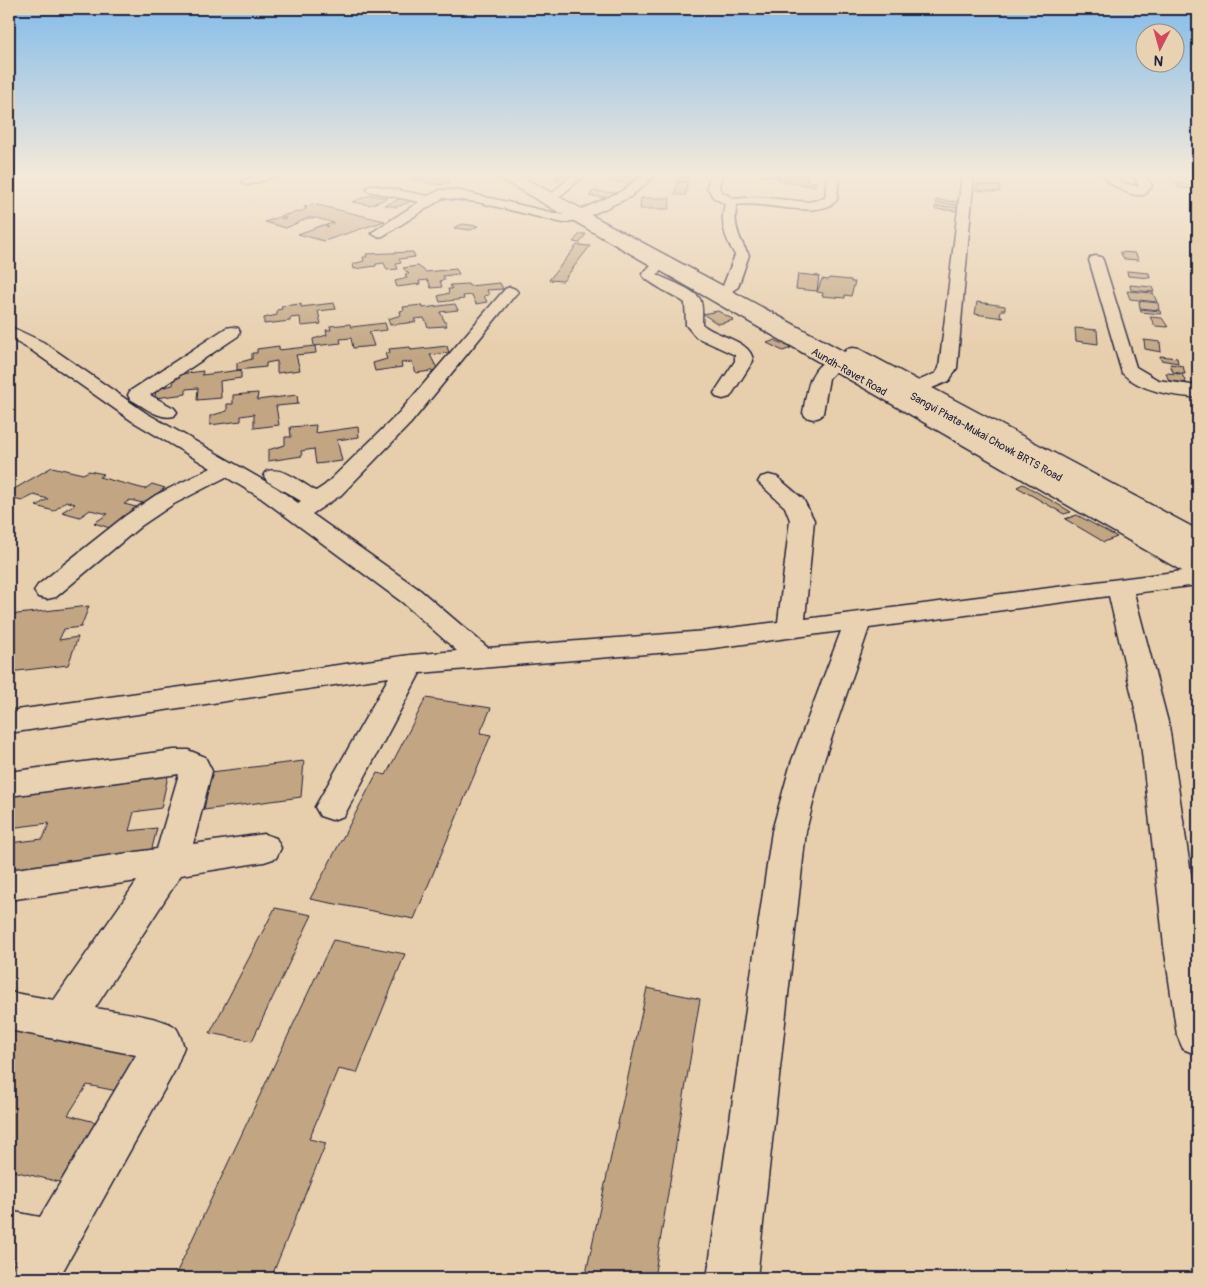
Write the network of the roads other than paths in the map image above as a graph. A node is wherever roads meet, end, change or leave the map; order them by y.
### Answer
1 (614, 235) edge
2 (620, 235) edge
3 (625, 235) edge
4 (733, 235) edge
5 (962, 235) edge
6 (1096, 260) dead end
7 (659, 264) junction
8 (730, 287) junction
9 (510, 292) dead end
10 (9, 331) edge
11 (232, 332) dead end
12 (834, 364) junction
13 (918, 388) junction
14 (1198, 392) edge
15 (723, 393) dead end
16 (813, 413) dead end
17 (227, 468) junction
18 (770, 482) dead end
19 (316, 501) junction
20 (298, 513) junction
21 (1198, 539) edge
22 (1198, 554) edge
23 (1198, 570) edge
24 (1198, 577) edge
25 (1120, 588) junction
26 (47, 591) dead end
27 (858, 621) junction
28 (791, 630) junction
29 (482, 659) junction
30 (410, 664) junction
31 (9, 722) edge
32 (9, 784) edge
33 (332, 807) dead end
34 (264, 848) dead end
35 (171, 861) junction
36 (9, 885) edge
37 (9, 1011) edge
38 (63, 1021) junction
39 (1198, 1035) edge
40 (31, 1252) edge
41 (732, 1278) edge

1 - 7 street, Aundh-Ravet Road
2 - 22 street, Sangvi Phata-Mukai Chowk BRTS Road
3 - 8 street, Aundh-Ravet Road
4 - 8 street
5 - 13 street
6 - 14 street
7 - 12 street, Aundh-Ravet Road
7 - 15 street
8 - 13 street, Aundh-Ravet Road
9 - 19 street
10 - 17 street
11 - 19 street
12 - 16 street
12 - 23 street, Aundh-Ravet Road
13 - 21 street, Aundh-Ravet Road
17 - 20 street
17 - 26 street
18 - 28 street
19 - 20 street
20 - 29 street
24 - 25 street
25 - 27 street
25 - 39 street
27 - 28 street
27 - 41 street
28 - 29 street
29 - 30 street
30 - 31 street
30 - 33 street
32 - 35 street
34 - 35 street
35 - 36 street
35 - 38 street
37 - 38 street
38 - 40 street

